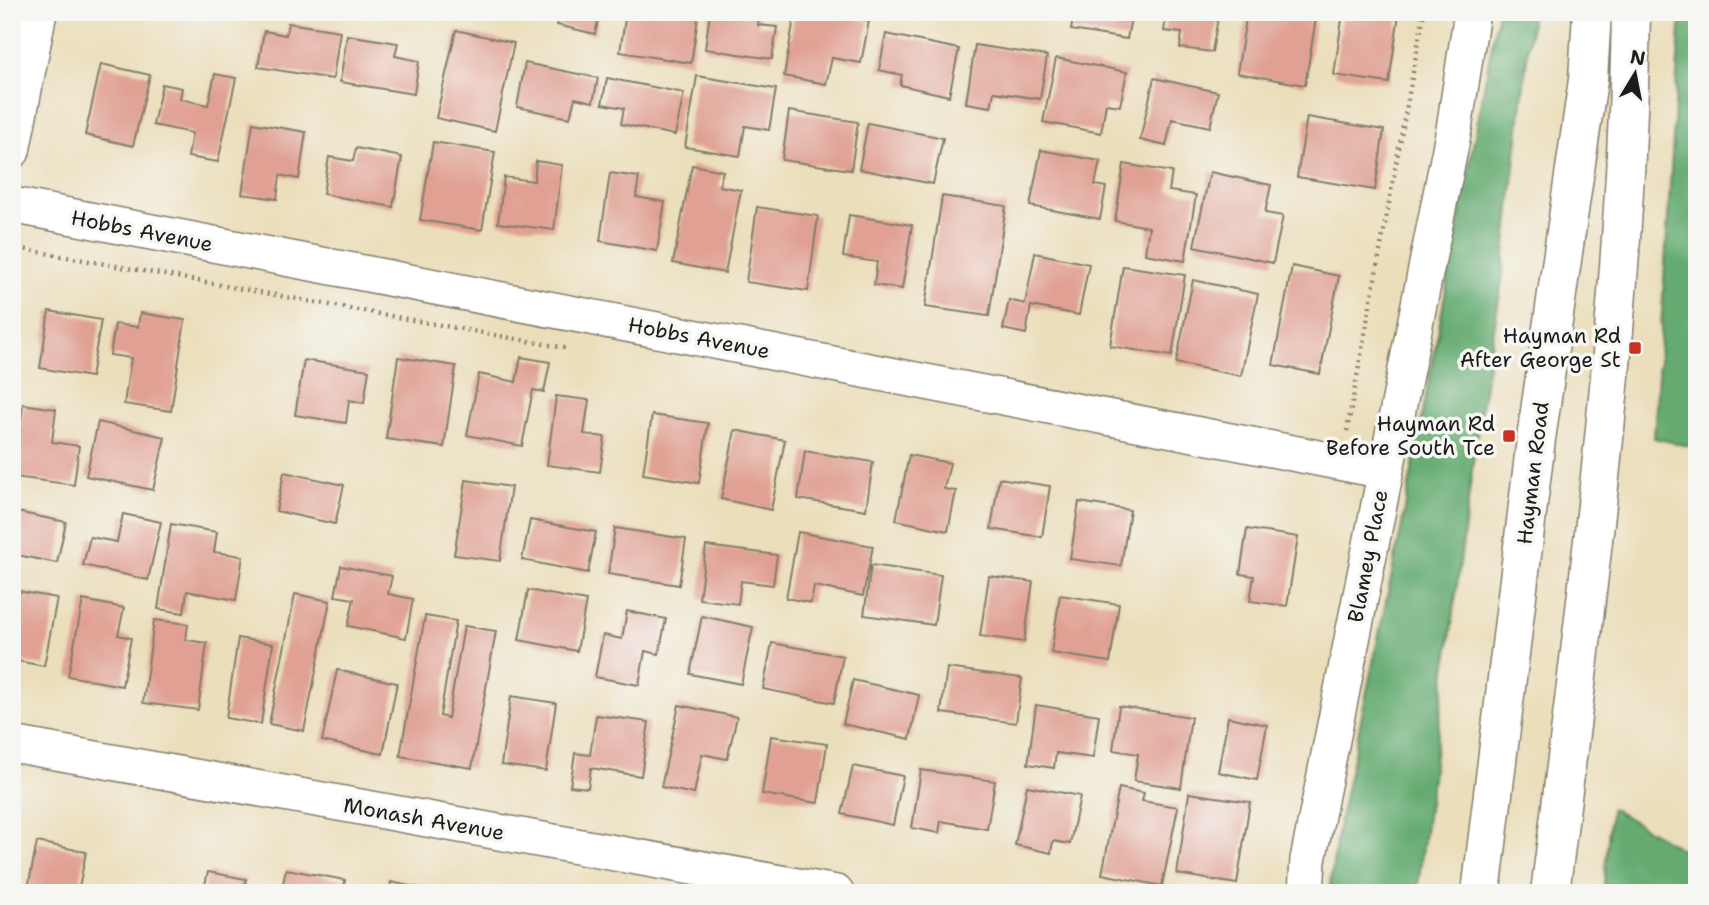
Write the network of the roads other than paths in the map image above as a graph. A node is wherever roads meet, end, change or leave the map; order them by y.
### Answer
1 (39, 12) edge
2 (1472, 12) edge
3 (1592, 12) edge
4 (1631, 12) edge
5 (12, 151) edge
6 (12, 205) edge
7 (1385, 471) junction
8 (12, 744) edge
9 (836, 893) edge
10 (1306, 893) edge
11 (1481, 893) edge
12 (1549, 893) edge

1 - 5 street
2 - 7 street, Blamey Place
3 - 11 main road, Hayman Road
4 - 12 main road
6 - 7 street, Hobbs Avenue
7 - 10 street, Blamey Place
8 - 9 street, Monash Avenue

